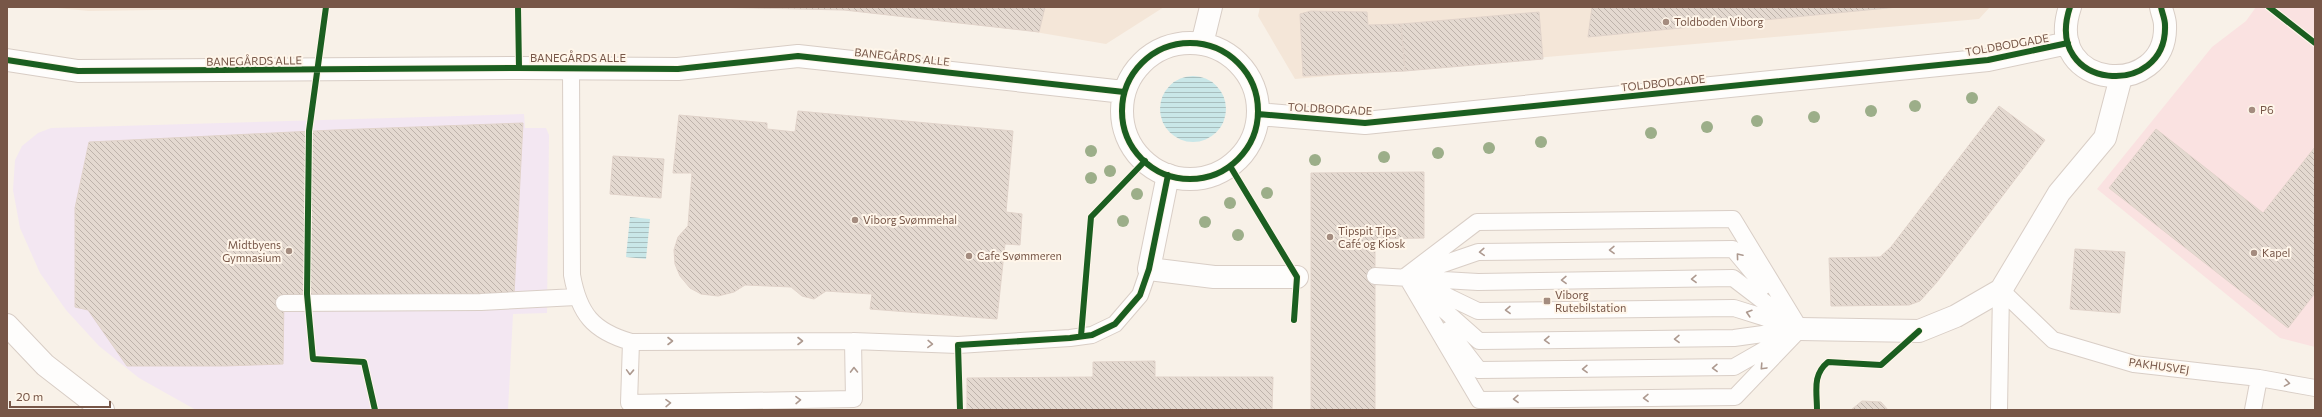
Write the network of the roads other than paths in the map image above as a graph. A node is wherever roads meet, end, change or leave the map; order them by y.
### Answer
1 (1211, 7) edge
2 (2070, 7) edge
3 (2161, 7) edge
4 (2068, 43) junction
5 (1202, 44) junction
6 (7, 60) edge
7 (571, 68) junction
8 (2121, 77) junction
9 (1124, 92) junction
10 (1258, 114) junction
11 (1168, 175) junction
12 (1149, 269) junction
13 (1375, 276) dead end
14 (1406, 276) junction
15 (1304, 277) dead end
16 (2001, 290) junction
17 (576, 297) junction
18 (284, 303) dead end
19 (7, 325) edge
20 (1800, 329) junction
21 (853, 340) junction
22 (631, 342) junction
23 (2259, 378) junction
24 (2315, 388) edge
25 (102, 410) edge
26 (1999, 410) edge
27 (2253, 410) edge

1 - 5 street
2 - 4 street
3 - 8 street
4 - 8 street
4 - 10 street, TOLDBODGADE
5 - 9 street
5 - 10 street
6 - 7 street, BANEGÅRDS ALLE
7 - 9 street, BANEGÅRDS ALLE
7 - 17 lane, BANEGÅRDS ALLE
8 - 16 street
9 - 11 street
10 - 11 street
11 - 12 street
12 - 15 street
21 -> 12 lane, BANEGÅRDS ALLE
13 - 14 lane
20 -> 14 lane
20 -> 14 lane
20 -> 14 lane
20 -> 14 lane
20 -> 14 lane
14 - 20 lane
20 -> 14 lane
16 - 20 street
16 - 23 lane, PAKHUSVEJ
16 - 26 lane
17 - 18 lane
17 - 22 lane, BANEGÅRDS ALLE
19 - 25 street
22 -> 21 lane, BANEGÅRDS ALLE
22 -> 21 lane
23 -> 24 lane, PAKHUSVEJ
23 - 27 lane

